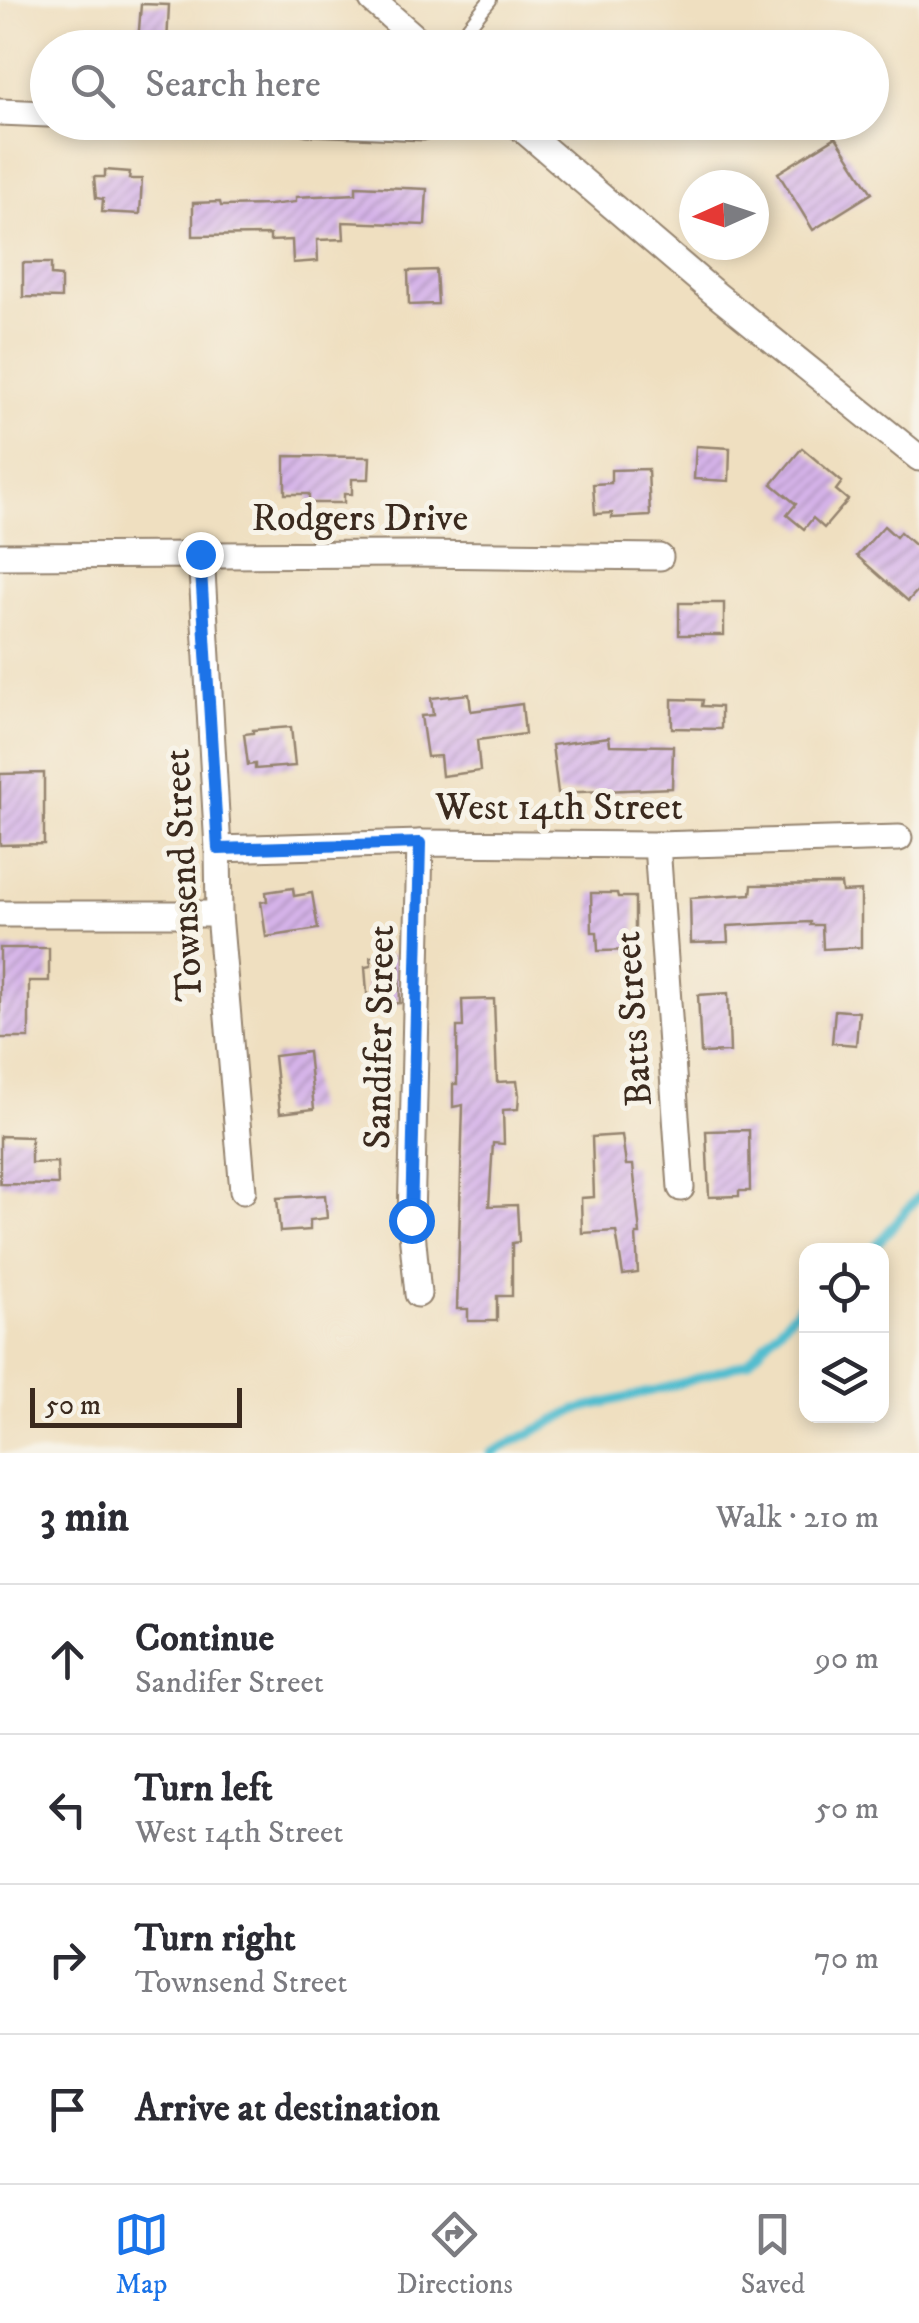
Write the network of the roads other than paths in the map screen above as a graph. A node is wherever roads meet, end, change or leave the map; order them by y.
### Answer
1 (372, 0) edge
2 (490, 0) edge
3 (406, 30) edge
4 (466, 30) edge
5 (0, 112) edge
6 (30, 113) edge
7 (535, 140) edge
8 (919, 458) edge
9 (200, 554) junction
10 (0, 556) edge
11 (660, 558) dead end
12 (899, 838) dead end
13 (420, 843) junction
14 (657, 845) junction
15 (218, 849) junction
16 (0, 914) edge
17 (218, 914) junction
18 (681, 1188) dead end
19 (243, 1191) dead end
20 (418, 1294) dead end

1 - 3 street
2 - 4 lane
5 - 6 street
7 - 8 street
9 - 10 street, Rodgers Drive
9 - 11 street, Rodgers Drive
9 - 15 street, Townsend Street
12 - 14 street, West 14th Street
13 - 14 street, West 14th Street
13 - 15 street, West 14th Street
13 - 20 street, Sandifer Street
14 - 18 street, Batts Street
15 - 17 street, Townsend Street
16 - 17 street
17 - 19 street, Townsend Street

